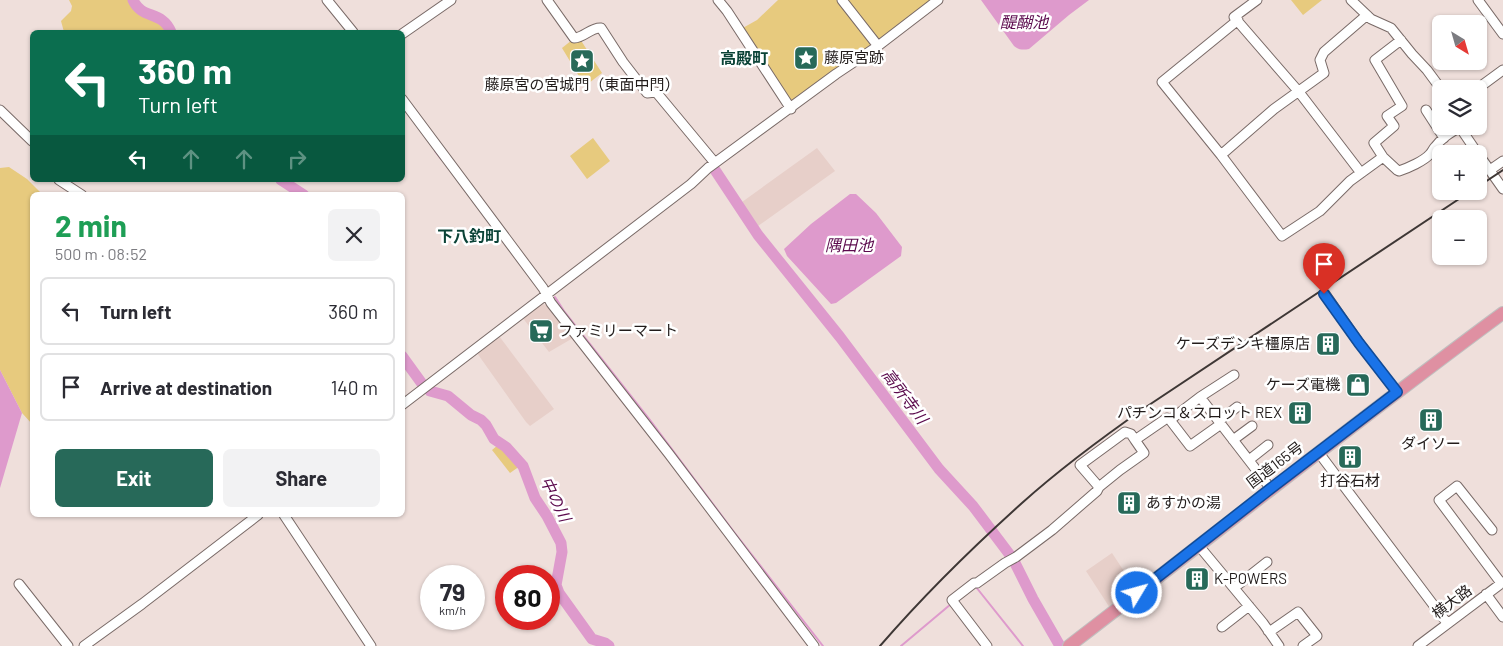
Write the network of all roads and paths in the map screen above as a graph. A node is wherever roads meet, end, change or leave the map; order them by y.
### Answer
1 (327, 0) edge
2 (451, 0) edge
3 (547, 0) edge
4 (718, 0) edge
5 (842, 0) edge
6 (938, 0) edge
7 (1257, 0) edge
8 (1351, 0) edge
9 (1482, 2) edge
10 (1367, 15) junction
11 (1238, 20) junction
12 (351, 30) edge
13 (405, 32) edge
14 (1503, 34) edge
15 (1400, 40) junction
16 (878, 46) junction
17 (1503, 70) edge
18 (1434, 80) edge
19 (1487, 82) edge
20 (1299, 92) junction
21 (405, 103) edge
22 (790, 109) junction
23 (0, 110) edge
24 (1426, 110) dead end
25 (1448, 135) edge
26 (1444, 138) junction
27 (30, 139) edge
28 (1221, 154) junction
29 (1383, 157) junction
30 (1503, 161) edge
31 (715, 163) junction
32 (1487, 166) edge
33 (1490, 170) junction
34 (1361, 173) junction
35 (62, 182) edge
36 (1503, 189) edge
37 (77, 192) edge
38 (1324, 294) dead end
39 (546, 295) junction
40 (1503, 312) edge
41 (1234, 375) dead end
42 (1397, 392) junction
43 (1200, 397) junction
44 (405, 403) edge
45 (1237, 407) dead end
46 (1170, 420) junction
47 (1220, 422) junction
48 (1252, 426) dead end
49 (1136, 440) junction
50 (1233, 440) junction
51 (1268, 445) dead end
52 (1318, 453) junction
53 (1249, 460) junction
54 (1099, 487) junction
55 (1270, 489) junction
56 (255, 517) edge
57 (285, 517) edge
58 (1492, 530) dead end
59 (1199, 546) junction
60 (1267, 562) dead end
61 (1502, 582) edge
62 (19, 584) dead end
63 (1234, 588) junction
64 (1486, 594) junction
65 (1249, 606) junction
66 (1503, 617) edge
67 (1447, 623) junction
68 (1222, 627) dead end
69 (1268, 631) junction
70 (68, 646) edge
71 (84, 646) edge
72 (371, 646) edge
73 (814, 646) edge
74 (987, 646) edge
75 (1068, 646) edge
76 (1279, 646) edge
77 (1303, 646) edge
78 (1418, 646) edge

1 - 12 street
2 - 13 street
3 - 31 street
4 - 22 street
5 - 16 street
6 - 16 street
7 - 11 street
8 - 10 street
9 - 14 street
10 - 15 street
10 - 20 street
11 - 20 street
11 - 28 street
15 - 18 street
15 - 29 street
16 - 22 street
17 - 19 street
20 - 28 street
20 - 34 street
21 - 39 street
22 - 31 street
23 - 27 street
24 - 26 street
25 - 26 street
26 - 29 street
28 - 34 street
29 - 34 street
30 - 33 street
31 - 39 street
32 - 33 street
33 - 36 street
35 - 37 street
38 - 42 street
39 - 44 street
39 - 73 street
40 - 42 highway, 国道165号
41 - 43 street
42 - 52 highway, 国道165号
43 - 46 street
43 - 47 street
45 - 47 street
46 - 47 street
46 - 49 street
47 - 50 street
48 - 50 street
49 - 54 street
49 - 54 street
50 - 53 street
51 - 53 street
52 - 55 highway, 国道165号
52 - 67 street
53 - 55 street
54 - 74 street
55 - 59 highway, 国道165号
56 - 71 street
57 - 72 street
58 - 61 street
59 - 63 street
59 - 75 highway, 国道165号
60 - 63 street
61 - 64 street, 横大路
62 - 70 street
63 - 65 street
64 - 66 street
64 - 67 street, 横大路
65 - 68 street
65 - 69 street
67 - 78 street, 横大路
69 - 76 street
69 - 77 street

